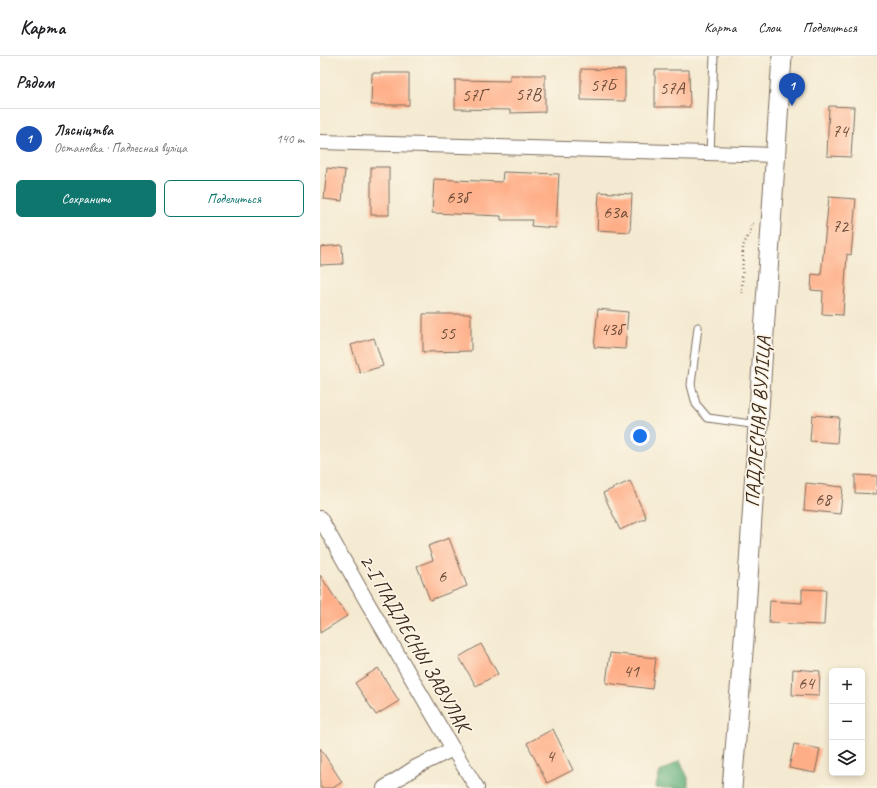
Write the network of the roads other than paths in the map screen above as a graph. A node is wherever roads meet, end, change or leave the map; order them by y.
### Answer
1 (714, 56) edge
2 (782, 56) edge
3 (320, 142) edge
4 (710, 153) junction
5 (775, 155) junction
6 (698, 327) dead end
7 (758, 425) junction
8 (322, 526) edge
9 (454, 749) junction
10 (384, 788) edge
11 (477, 788) edge
12 (732, 788) edge

1 - 4 lane
2 - 5 main road, ПАДЛЕСНАЯ ВУЛІЦА
3 - 4 street
4 - 5 street
5 - 7 main road, ПАДЛЕСНАЯ ВУЛІЦА
6 - 7 lane
7 - 12 main road, ПАДЛЕСНАЯ ВУЛІЦА
8 - 9 street, 2-І ПАДЛЕСНЫ ЗАВУЛАК
9 - 10 street
9 - 11 street, 2-І ПАДЛЕСНЫ ЗАВУЛАК

